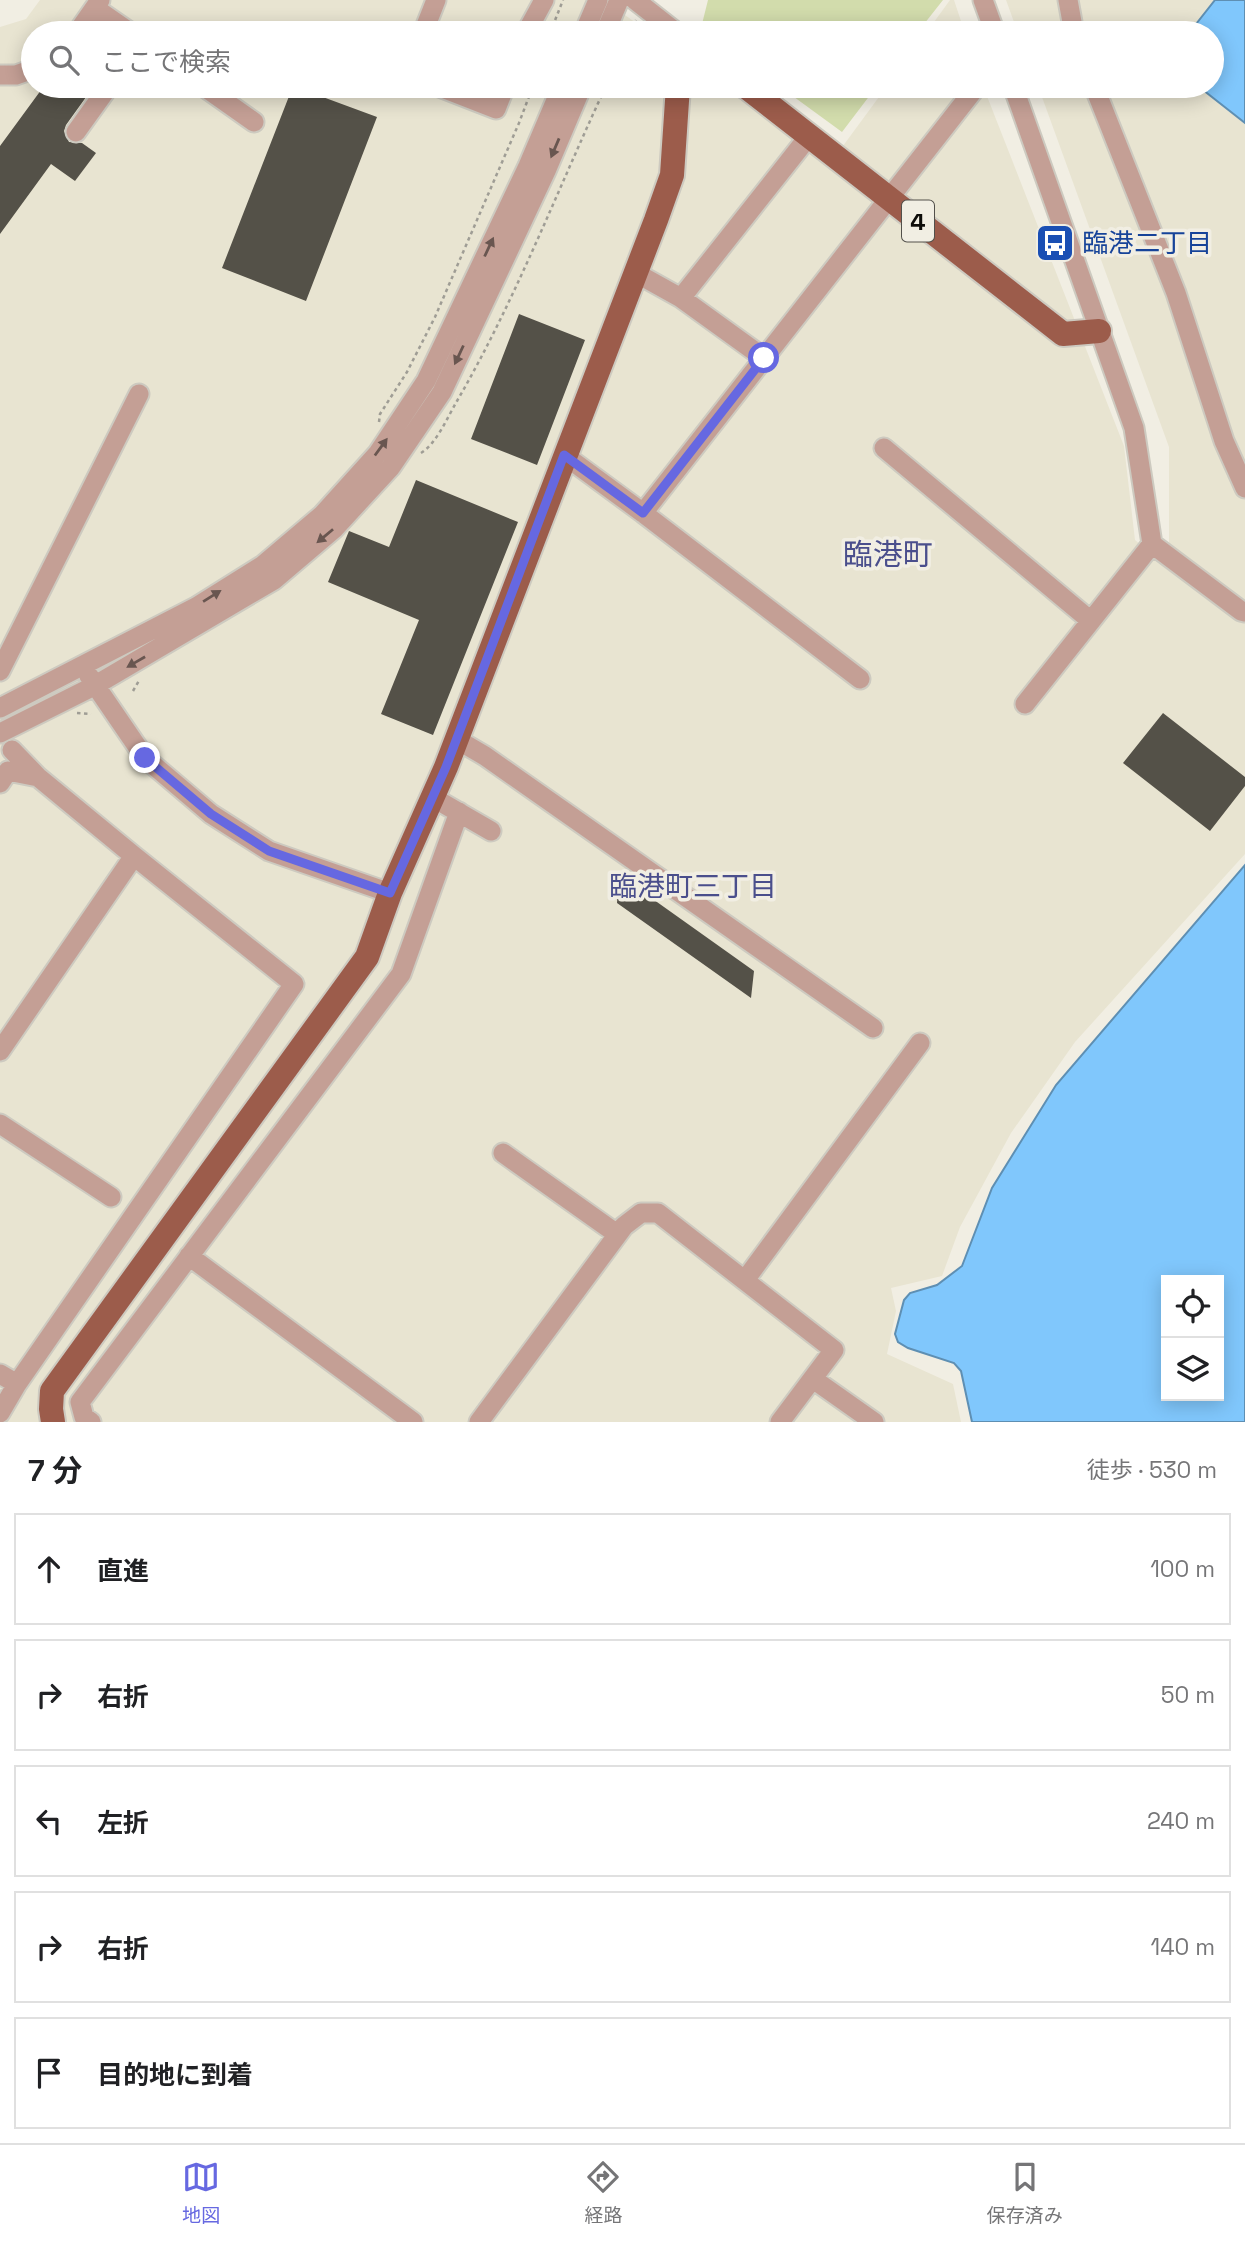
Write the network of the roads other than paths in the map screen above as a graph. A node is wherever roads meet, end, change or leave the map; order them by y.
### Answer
1 (436, 0) edge
2 (544, 0) edge
3 (598, 0) edge
4 (983, 0) edge
5 (1068, 0) edge
6 (98, 4) edge
7 (632, 6) edge
8 (86, 21) edge
9 (117, 21) edge
10 (428, 21) edge
11 (533, 21) edge
12 (589, 21) edge
13 (617, 21) edge
14 (657, 21) edge
15 (991, 21) edge
16 (1072, 21) edge
17 (21, 73) edge
18 (0, 75) edge
19 (100, 98) edge
20 (220, 98) edge
21 (469, 98) edge
22 (500, 98) edge
23 (557, 98) edge
24 (577, 98) edge
25 (677, 98) edge
26 (760, 98) edge
27 (967, 98) edge
28 (1017, 98) edge
29 (1099, 98) edge
30 (254, 122) dead end
31 (76, 132) dead end
32 (809, 136) junction
33 (888, 198) junction
34 (636, 273) junction
35 (681, 298) junction
36 (1099, 331) junction
37 (764, 358) junction
38 (139, 394) dead end
39 (884, 449) dead end
40 (564, 455) junction
41 (1245, 488) edge
42 (643, 513) junction
43 (1152, 544) junction
44 (1245, 612) edge
45 (1091, 621) junction
46 (6, 643) edge
47 (83, 666) junction
48 (0, 671) edge
49 (860, 679) dead end
50 (94, 686) junction
51 (1026, 704) dead end
52 (0, 708) edge
53 (0, 733) edge
54 (456, 739) junction
55 (12, 750) dead end
56 (38, 777) junction
57 (0, 783) edge
58 (432, 797) junction
59 (458, 812) junction
60 (491, 831) dead end
61 (134, 856) junction
62 (390, 893) junction
63 (873, 1028) dead end
64 (920, 1043) dead end
65 (0, 1051) edge
66 (0, 1124) edge
67 (503, 1153) dead end
68 (111, 1197) dead end
69 (617, 1234) junction
70 (189, 1256) junction
71 (745, 1280) junction
72 (813, 1378) junction
73 (8, 1379) edge
74 (0, 1413) edge
75 (53, 1422) edge
76 (91, 1422) edge
77 (412, 1422) edge
78 (480, 1422) edge
79 (780, 1422) edge
80 (874, 1422) edge

1 - 10 street
2 - 11 street
3 - 12 street
4 - 15 street
5 - 16 street
6 - 8 street
6 - 9 street
7 - 13 street
7 - 14 street
17 - 18 street
19 - 31 street
20 - 30 street
21 - 22 street
47 -> 23 street
24 -> 50 street
25 - 34 main road
26 - 32 main road, 4
27 - 33 street
28 - 36 street
29 - 41 street
32 - 33 main road, 4
32 - 35 street
33 - 36 main road, 4
33 - 37 street
34 - 35 street
34 - 40 main road
35 - 37 street
36 - 43 street
37 - 42 street
38 - 46 street
39 - 45 street
40 - 42 street
40 - 54 main road
42 - 49 street
43 - 44 street
43 - 45 street
45 - 51 street
46 - 48 street
47 - 50 street
47 - 52 street
50 - 53 street
50 - 62 street
54 - 58 main road
54 - 63 street
55 - 56 street
56 - 57 street
56 - 61 street
58 - 59 street
58 - 62 main road
59 - 60 street
59 - 70 street
61 - 65 street
61 - 73 street
62 - 75 main road
64 - 71 street
66 - 68 street
67 - 69 street
69 - 71 street
69 - 78 street
70 - 76 street
70 - 77 street
71 - 72 street
72 - 79 street
72 - 80 street
73 - 74 street

